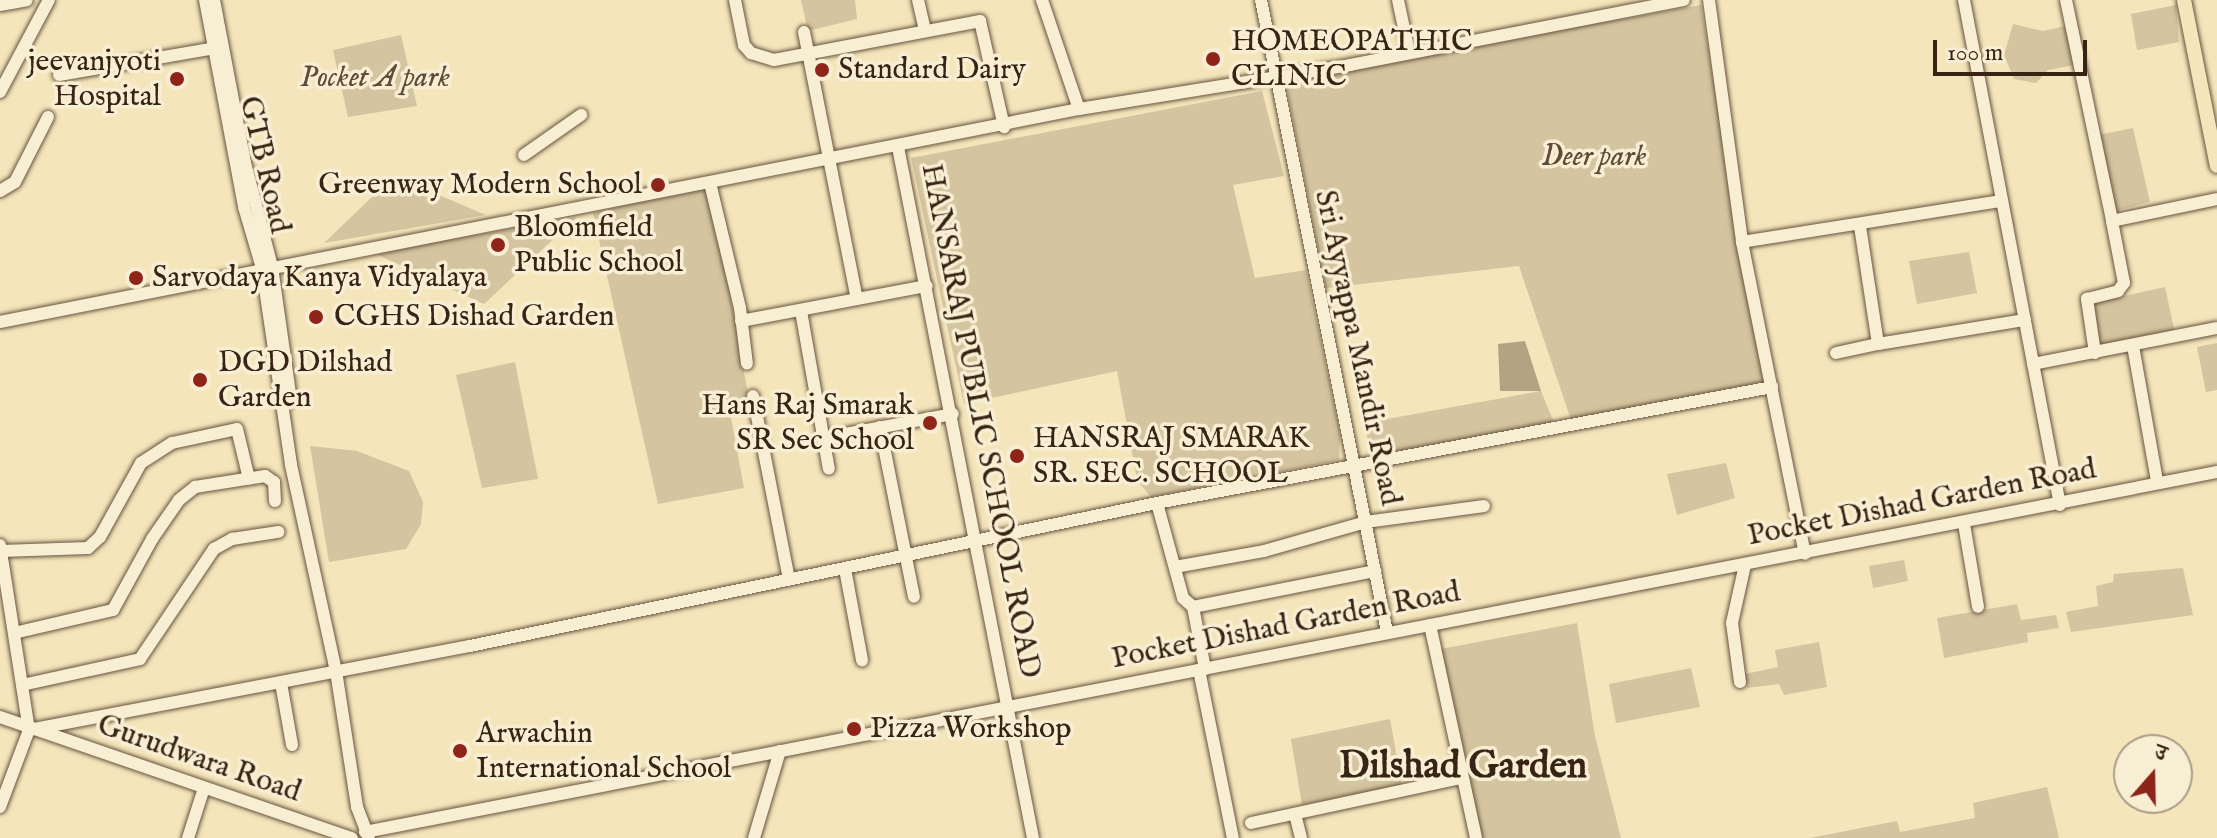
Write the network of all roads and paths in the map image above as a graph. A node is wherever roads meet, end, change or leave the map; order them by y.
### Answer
1 (27, 0) edge
2 (49, 0) edge
3 (205, 0) edge
4 (214, 0) edge
5 (735, 0) edge
6 (918, 0) edge
7 (1042, 0) edge
8 (1261, 0) edge
9 (1398, 0) edge
10 (1684, 0) edge
11 (1709, 0) edge
12 (1964, 0) edge
13 (2066, 0) edge
14 (2184, 0) edge
15 (2191, 0) edge
16 (0, 5) edge
17 (925, 30) junction
18 (804, 32) dead end
19 (218, 47) junction
20 (808, 50) junction
21 (1409, 52) junction
22 (59, 75) dead end
23 (1273, 75) junction
24 (0, 92) edge
25 (1079, 109) junction
26 (581, 115) dead end
27 (48, 117) dead end
28 (1004, 127) junction
29 (2217, 134) edge
30 (898, 147) junction
31 (524, 155) dead end
32 (832, 159) junction
33 (2217, 166) edge
34 (710, 183) junction
35 (0, 191) edge
36 (2217, 199) edge
37 (2002, 201) junction
38 (2112, 221) junction
39 (1860, 226) junction
40 (1742, 242) junction
41 (267, 268) junction
42 (927, 286) junction
43 (857, 299) junction
44 (801, 311) junction
45 (2025, 320) junction
46 (741, 321) junction
47 (0, 322) edge
48 (2217, 328) edge
49 (1878, 344) junction
50 (2133, 346) junction
51 (1836, 353) dead end
52 (2095, 353) junction
53 (747, 364) dead end
54 (2033, 364) junction
55 (1772, 387) junction
56 (753, 396) dead end
57 (953, 414) junction
58 (880, 427) junction
59 (823, 438) junction
60 (1355, 465) junction
61 (829, 469) dead end
62 (2217, 472) edge
63 (249, 479) junction
64 (2157, 481) junction
65 (275, 501) dead end
66 (1157, 503) junction
67 (2060, 505) junction
68 (1484, 506) dead end
69 (1366, 522) junction
70 (1964, 524) junction
71 (278, 532) dead end
72 (978, 539) junction
73 (0, 548) edge
74 (1805, 554) junction
75 (905, 555) junction
76 (1745, 565) junction
77 (1175, 567) junction
78 (845, 569) junction
79 (1375, 571) junction
80 (789, 579) junction
81 (914, 597) dead end
82 (1193, 607) junction
83 (1978, 607) dead end
84 (1430, 625) junction
85 (1387, 632) junction
86 (14, 633) junction
87 (862, 660) dead end
88 (1202, 670) junction
89 (336, 671) junction
90 (1740, 682) dead end
91 (281, 683) junction
92 (22, 685) junction
93 (1011, 705) junction
94 (0, 717) edge
95 (29, 730) junction
96 (292, 745) dead end
97 (780, 751) junction
98 (1461, 778) junction
99 (204, 788) junction
100 (0, 807) edge
101 (1295, 814) junction
102 (1251, 823) dead end
103 (367, 835) edge
104 (188, 838) edge
105 (352, 838) edge
106 (754, 838) edge
107 (1033, 838) edge
108 (1233, 838) edge
109 (1301, 838) edge
110 (1476, 838) edge

1 - 16 street
2 - 24 street
3 - 19 street, GTB Road
4 - 19 street, GTB Road
5 - 20 street
6 - 17 street
7 - 25 street
8 - 23 street, Sri Ayyappa Mandir Road
9 - 21 street
10 - 21 street
11 - 40 street
12 - 37 street
13 - 38 street
14 - 33 main road
15 - 29 main road
17 - 20 street
17 - 28 street
18 - 20 street
19 - 22 street
19 - 41 street, GTB Road
20 - 32 street
21 - 23 street
23 - 25 street
23 - 60 street, Sri Ayyappa Mandir Road
25 - 28 street
26 - 31 street
27 - 35 street
28 - 30 street
30 - 32 street
30 - 42 street, HANSARAJ PUBLIC SCHOOL ROAD
32 - 34 street
32 - 43 street
34 - 41 street
34 - 46 street
36 - 38 street
37 - 39 street
37 - 45 street
38 - 52 street
39 - 40 street
39 - 49 street
40 - 55 street
41 - 47 street
41 - 89 street, GTB Road
42 - 43 street
42 - 57 street, HANSARAJ PUBLIC SCHOOL ROAD
43 - 44 street
44 - 46 street
44 - 59 street
45 - 49 street
45 - 54 street
46 - 53 street
48 - 50 street
49 - 51 street
50 - 52 street
50 - 64 street
52 - 54 street
54 - 67 street
55 - 60 street
55 - 74 street
56 - 80 street
57 - 58 street
57 - 72 street, HANSARAJ PUBLIC SCHOOL ROAD
58 - 59 street
58 - 75 street
59 - 61 street
60 - 66 street
60 - 69 street, Sri Ayyappa Mandir Road
62 - 64 street, Pocket Dishad Garden Road
63 - 65 street
63 - 73 street
63 - 86 street
64 - 67 street, Pocket Dishad Garden Road
66 - 72 street
66 - 77 street
67 - 70 street, Pocket Dishad Garden Road
68 - 69 street
69 - 77 street
69 - 79 street, Sri Ayyappa Mandir Road
70 - 74 street, Pocket Dishad Garden Road
70 - 83 street
71 - 92 street
72 - 75 street
72 - 93 street, HANSARAJ PUBLIC SCHOOL ROAD
73 - 86 street
74 - 76 street, Pocket Dishad Garden Road
75 - 78 street
75 - 81 street
76 - 84 street, Pocket Dishad Garden Road
76 - 90 street
77 - 82 street
78 - 80 street
78 - 87 street
79 - 82 street
79 - 85 street, Sri Ayyappa Mandir Road
80 - 89 street
82 - 88 street
84 - 85 street, Pocket Dishad Garden Road
84 - 98 street
85 - 88 street, Pocket Dishad Garden Road
86 - 92 street
88 - 93 street, Pocket Dishad Garden Road
88 - 108 street
89 - 91 street
89 - 103 street, GTB Road
91 - 95 street
91 - 96 street
92 - 95 street
93 - 97 street, Pocket Dishad Garden Road
93 - 107 street, HANSARAJ PUBLIC SCHOOL ROAD
94 - 95 street, Gurudwara Road
95 - 99 street, Gurudwara Road
95 - 100 street
97 - 103 street, Pocket Dishad Garden Road
97 - 106 street
98 - 101 street
98 - 110 street
99 - 104 street
99 - 105 street, Gurudwara Road
101 - 102 street
101 - 109 street

